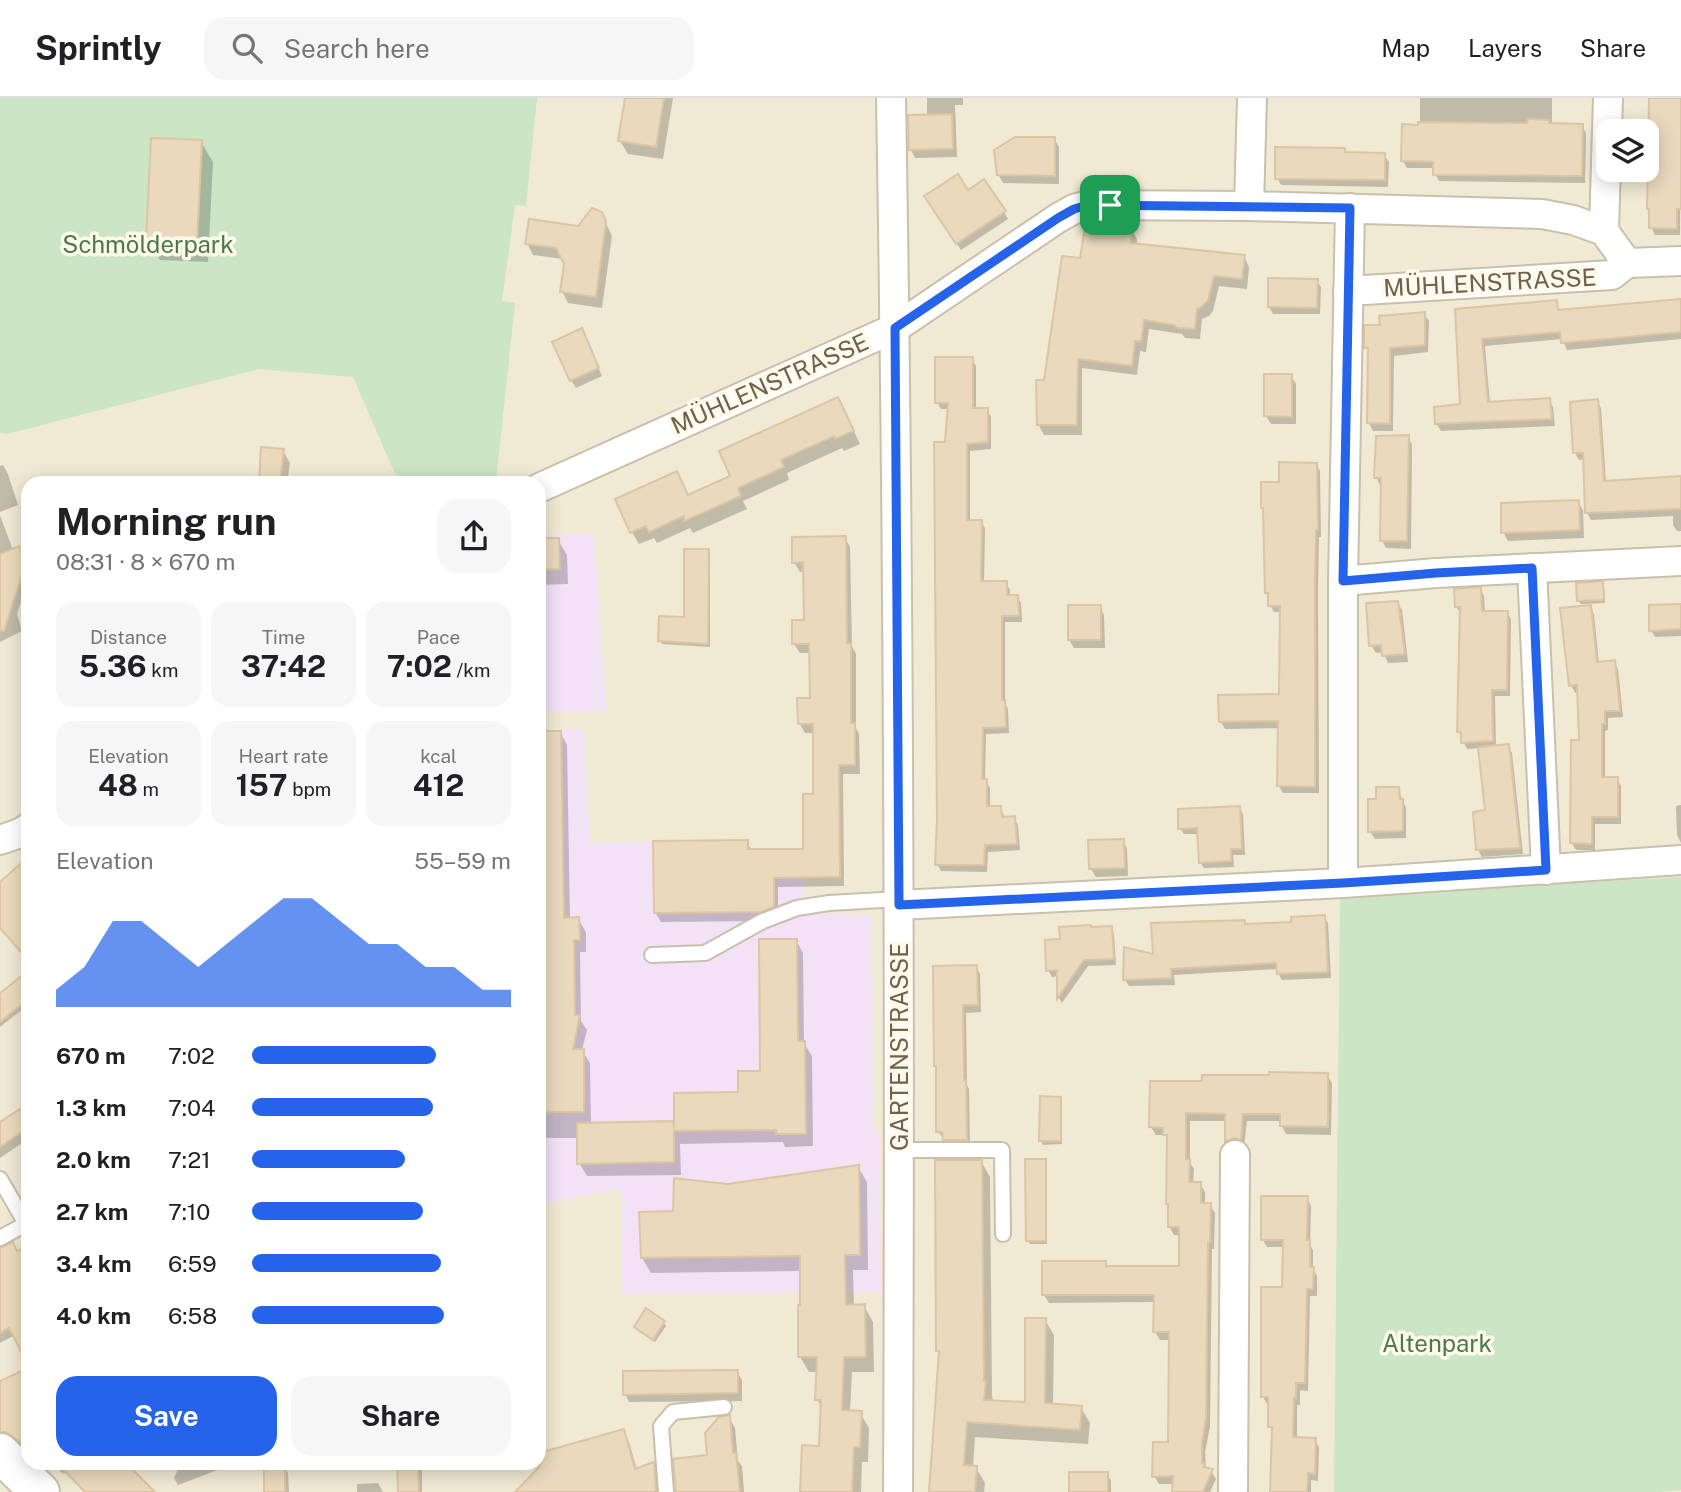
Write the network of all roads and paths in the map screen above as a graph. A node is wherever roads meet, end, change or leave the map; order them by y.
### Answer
1 (891, 98) edge
2 (1252, 98) edge
3 (1608, 98) edge
4 (1249, 206) junction
5 (1350, 208) junction
6 (1604, 231) junction
7 (1681, 261) edge
8 (1627, 264) junction
9 (1348, 291) junction
10 (895, 328) junction
11 (546, 485) edge
12 (1681, 561) edge
13 (1532, 568) junction
14 (1343, 581) junction
15 (21, 832) edge
16 (0, 840) edge
17 (1681, 860) edge
18 (1546, 870) junction
19 (1343, 883) junction
20 (899, 902) junction
21 (652, 955) dead end
22 (900, 1150) junction
23 (1234, 1155) dead end
24 (0, 1179) edge
25 (21, 1215) edge
26 (21, 1227) edge
27 (1003, 1234) dead end
28 (0, 1238) edge
29 (724, 1407) dead end
30 (0, 1453) edge
31 (40, 1492) edge
32 (666, 1492) edge
33 (898, 1492) edge
34 (1233, 1492) edge

1 - 10 street, GARTENSTRASSE
2 - 4 street
3 - 6 street
4 - 5 street, MÜHLENSTRASSE
4 - 10 street, MÜHLENSTRASSE
5 - 6 street, MÜHLENSTRASSE
5 - 9 street
6 - 8 street, MÜHLENSTRASSE
7 - 8 street, MÜHLENSTRASSE
8 - 9 street, MÜHLENSTRASSE
9 - 14 street
10 - 11 street, MÜHLENSTRASSE
10 - 20 street, GARTENSTRASSE
12 - 13 street
13 - 14 street
13 - 18 street
14 - 19 street
15 - 16 street
17 - 18 street
18 - 19 street
19 - 20 street
20 - 21 lane
20 - 22 street, GARTENSTRASSE
22 - 27 lane
22 - 33 street, GARTENSTRASSE
23 - 34 street
24 - 25 lane
26 - 28 lane
29 - 32 lane
30 - 31 street

